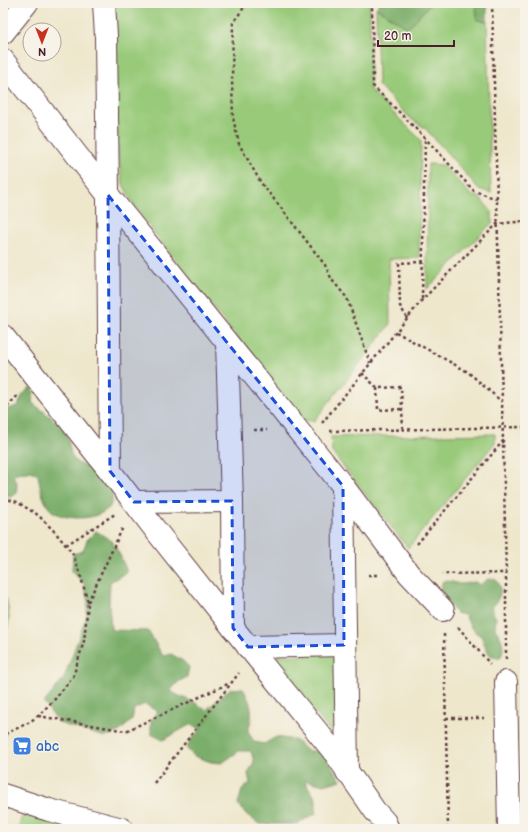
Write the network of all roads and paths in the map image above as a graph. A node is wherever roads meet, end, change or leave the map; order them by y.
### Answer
1 (27, 3) edge
2 (104, 3) edge
3 (247, 3) edge
4 (376, 3) edge
5 (492, 3) edge
6 (3, 33) edge
7 (3, 60) edge
8 (424, 138) junction
9 (108, 195) junction
10 (497, 200) junction
11 (525, 221) edge
12 (497, 224) junction
13 (422, 262) junction
14 (422, 300) junction
15 (407, 318) junction
16 (396, 332) junction
17 (3, 336) edge
18 (227, 343) junction
19 (370, 363) junction
20 (362, 373) junction
21 (377, 388) junction
22 (502, 402) junction
23 (402, 409) junction
24 (525, 427) edge
25 (503, 428) junction
26 (230, 429) junction
27 (403, 429) junction
28 (307, 431) junction
29 (503, 441) junction
30 (110, 471) junction
31 (343, 486) junction
32 (3, 498) edge
33 (232, 501) junction
34 (134, 502) junction
35 (66, 545) junction
36 (405, 568) junction
37 (506, 574) junction
38 (344, 576) junction
39 (88, 603) junction
40 (443, 610) junction
41 (233, 628) junction
42 (344, 645) junction
43 (251, 651) junction
44 (506, 682) junction
45 (230, 683) junction
46 (38, 716) junction
47 (446, 718) junction
48 (506, 718) junction
49 (7, 733) junction
50 (3, 735) edge
51 (3, 749) edge
52 (347, 772) junction
53 (154, 783) dead end
54 (3, 795) edge
55 (448, 827) dead end
56 (122, 829) edge
57 (388, 829) edge
58 (509, 829) edge

1 - 6 street
2 - 9 street
3 - 19 path
4 - 8 path
5 - 10 path
7 - 9 street
8 - 10 path
8 - 13 path
9 - 18 street
9 - 30 street
10 - 12 path
11 - 12 path
12 - 14 path
12 - 22 path
13 - 14 path
13 - 15 path
14 - 15 path
15 - 16 path
16 - 19 path
16 - 22 path
17 - 30 street
18 - 26 street
18 - 28 street
19 - 20 path
20 - 21 path
20 - 28 path
21 - 23 path
21 - 23 path
22 - 25 path
23 - 27 path
24 - 25 path
25 - 27 path
25 - 29 path
26 - 28 path
26 - 33 street
27 - 28 path
28 - 31 street
29 - 36 path
29 - 37 path
30 - 34 street
31 - 36 street
31 - 38 street
32 - 35 path
33 - 34 street
33 - 41 street
34 - 35 path
34 - 39 path
34 - 41 street
35 - 39 path
36 - 37 path
36 - 38 path
36 - 40 street
37 - 44 path
38 - 42 street
39 - 46 path
40 - 44 path
40 - 47 path
41 - 43 street
42 - 43 street
42 - 52 street
43 - 45 path
43 - 52 street
44 - 48 street
45 - 46 path
45 - 53 path
46 - 49 path
47 - 48 path
47 - 55 path
48 - 58 street
49 - 50 path
49 - 51 path
52 - 57 street
54 - 56 street

